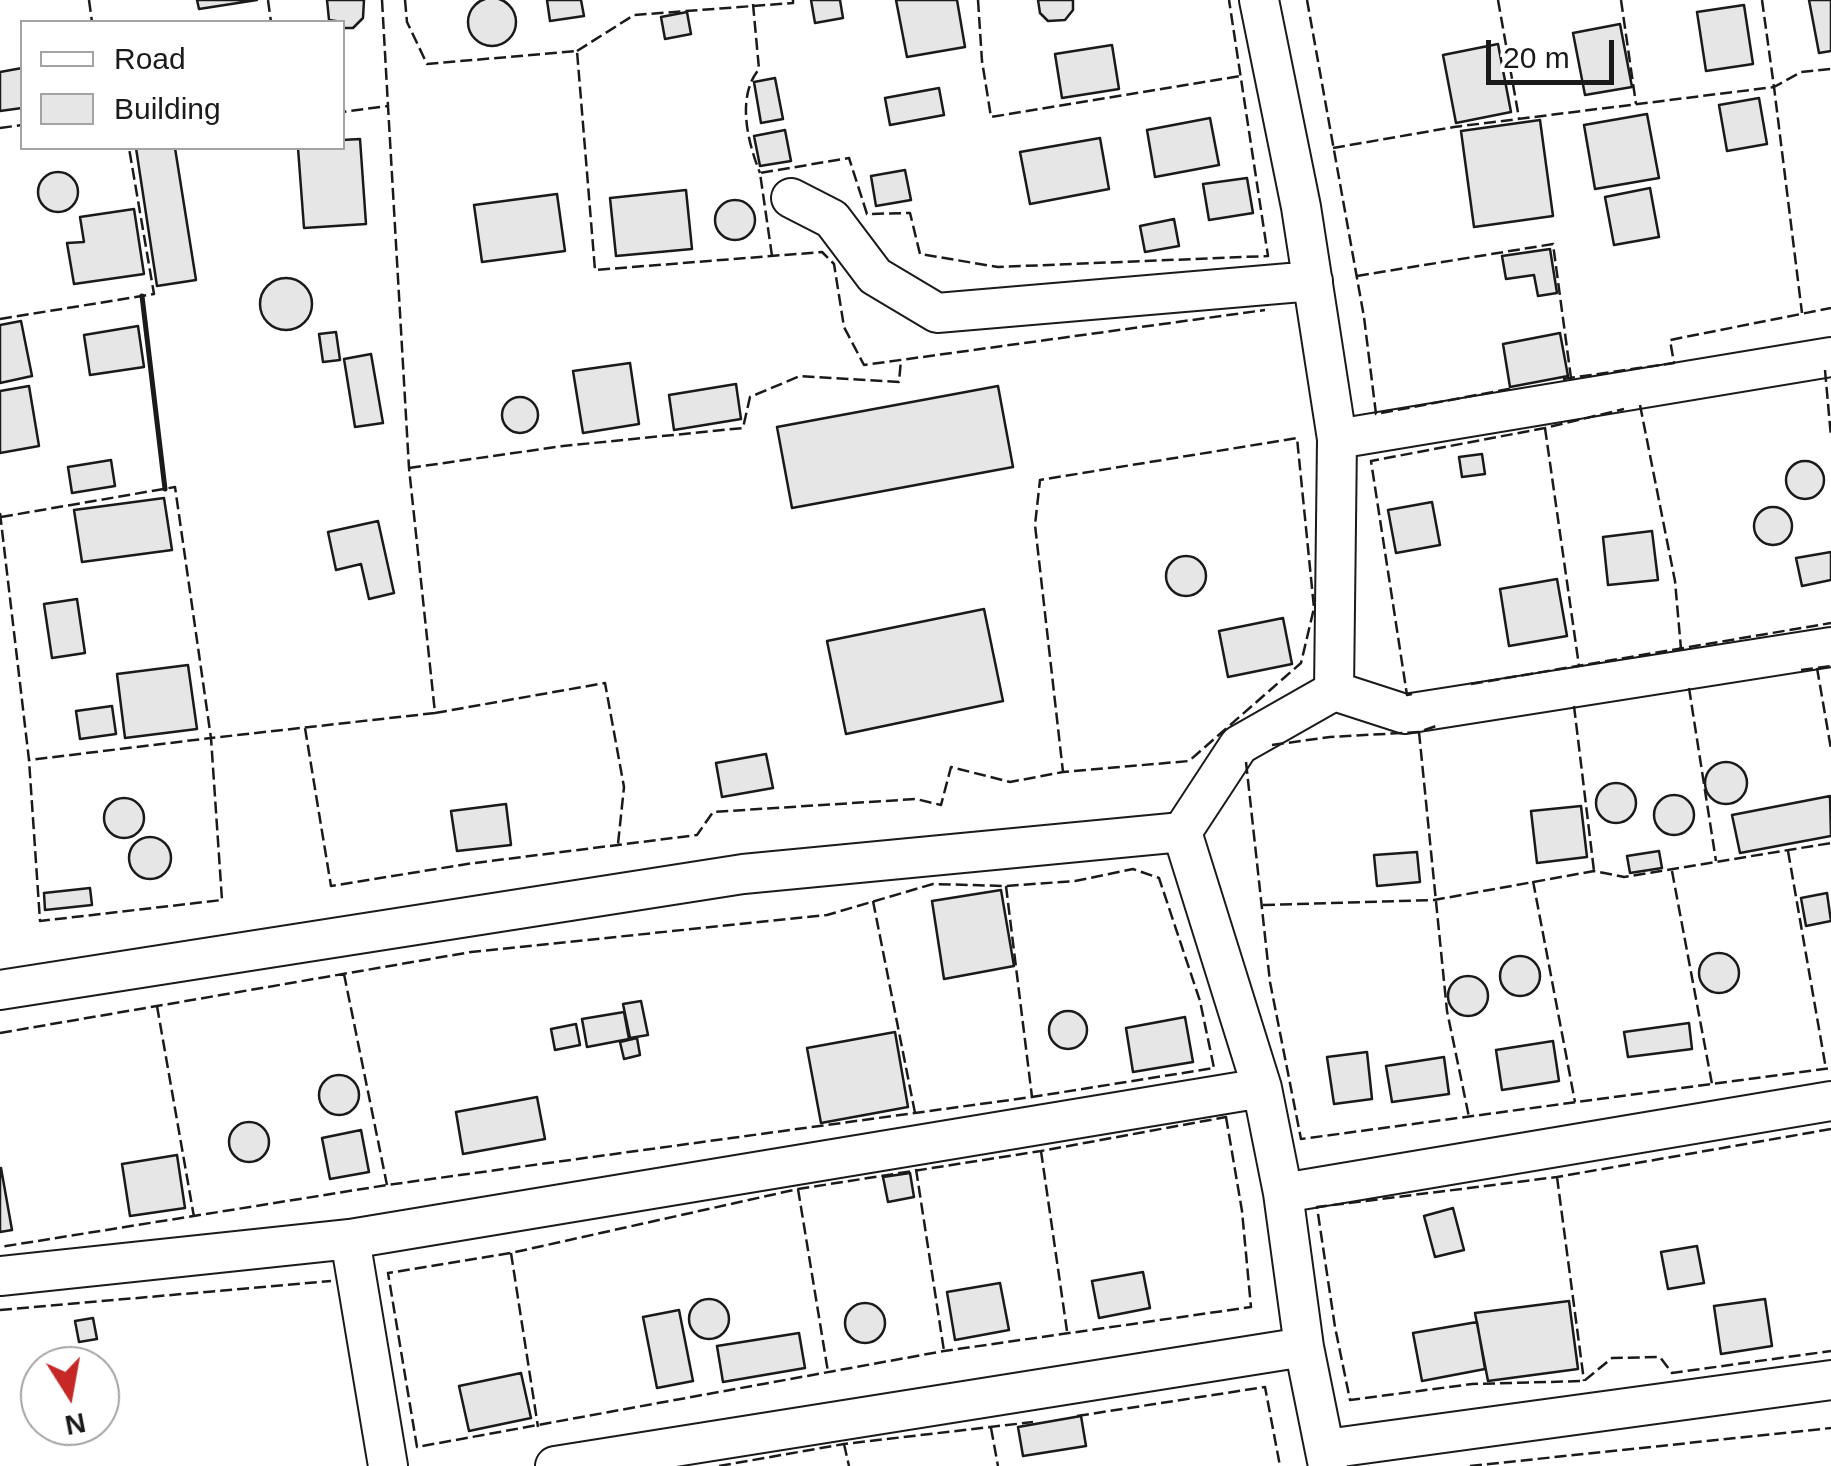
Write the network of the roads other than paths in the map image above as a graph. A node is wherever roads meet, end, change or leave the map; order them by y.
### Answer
1 (1260, 0) edge
2 (791, 198) dead end
3 (1312, 281) junction
4 (1831, 356) edge
5 (1337, 439) junction
6 (1831, 647) edge
7 (1334, 691) junction
8 (1182, 832) junction
9 (0, 990) edge
10 (1262, 1088) junction
11 (1831, 1101) edge
12 (1283, 1193) junction
13 (350, 1239) junction
14 (0, 1276) edge
15 (1304, 1347) junction
16 (1831, 1380) edge
17 (1327, 1458) edge
18 (388, 1466) edge
19 (554, 1466) edge

1 - 3 street
2 - 3 street
3 - 5 street
4 - 5 street
5 - 7 street
6 - 7 street
7 - 8 street
8 - 9 street
8 - 10 street
10 - 12 street
10 - 13 street
11 - 12 street
12 - 15 street
13 - 14 street
13 - 18 street
15 - 17 street
15 - 19 street
16 - 17 street

